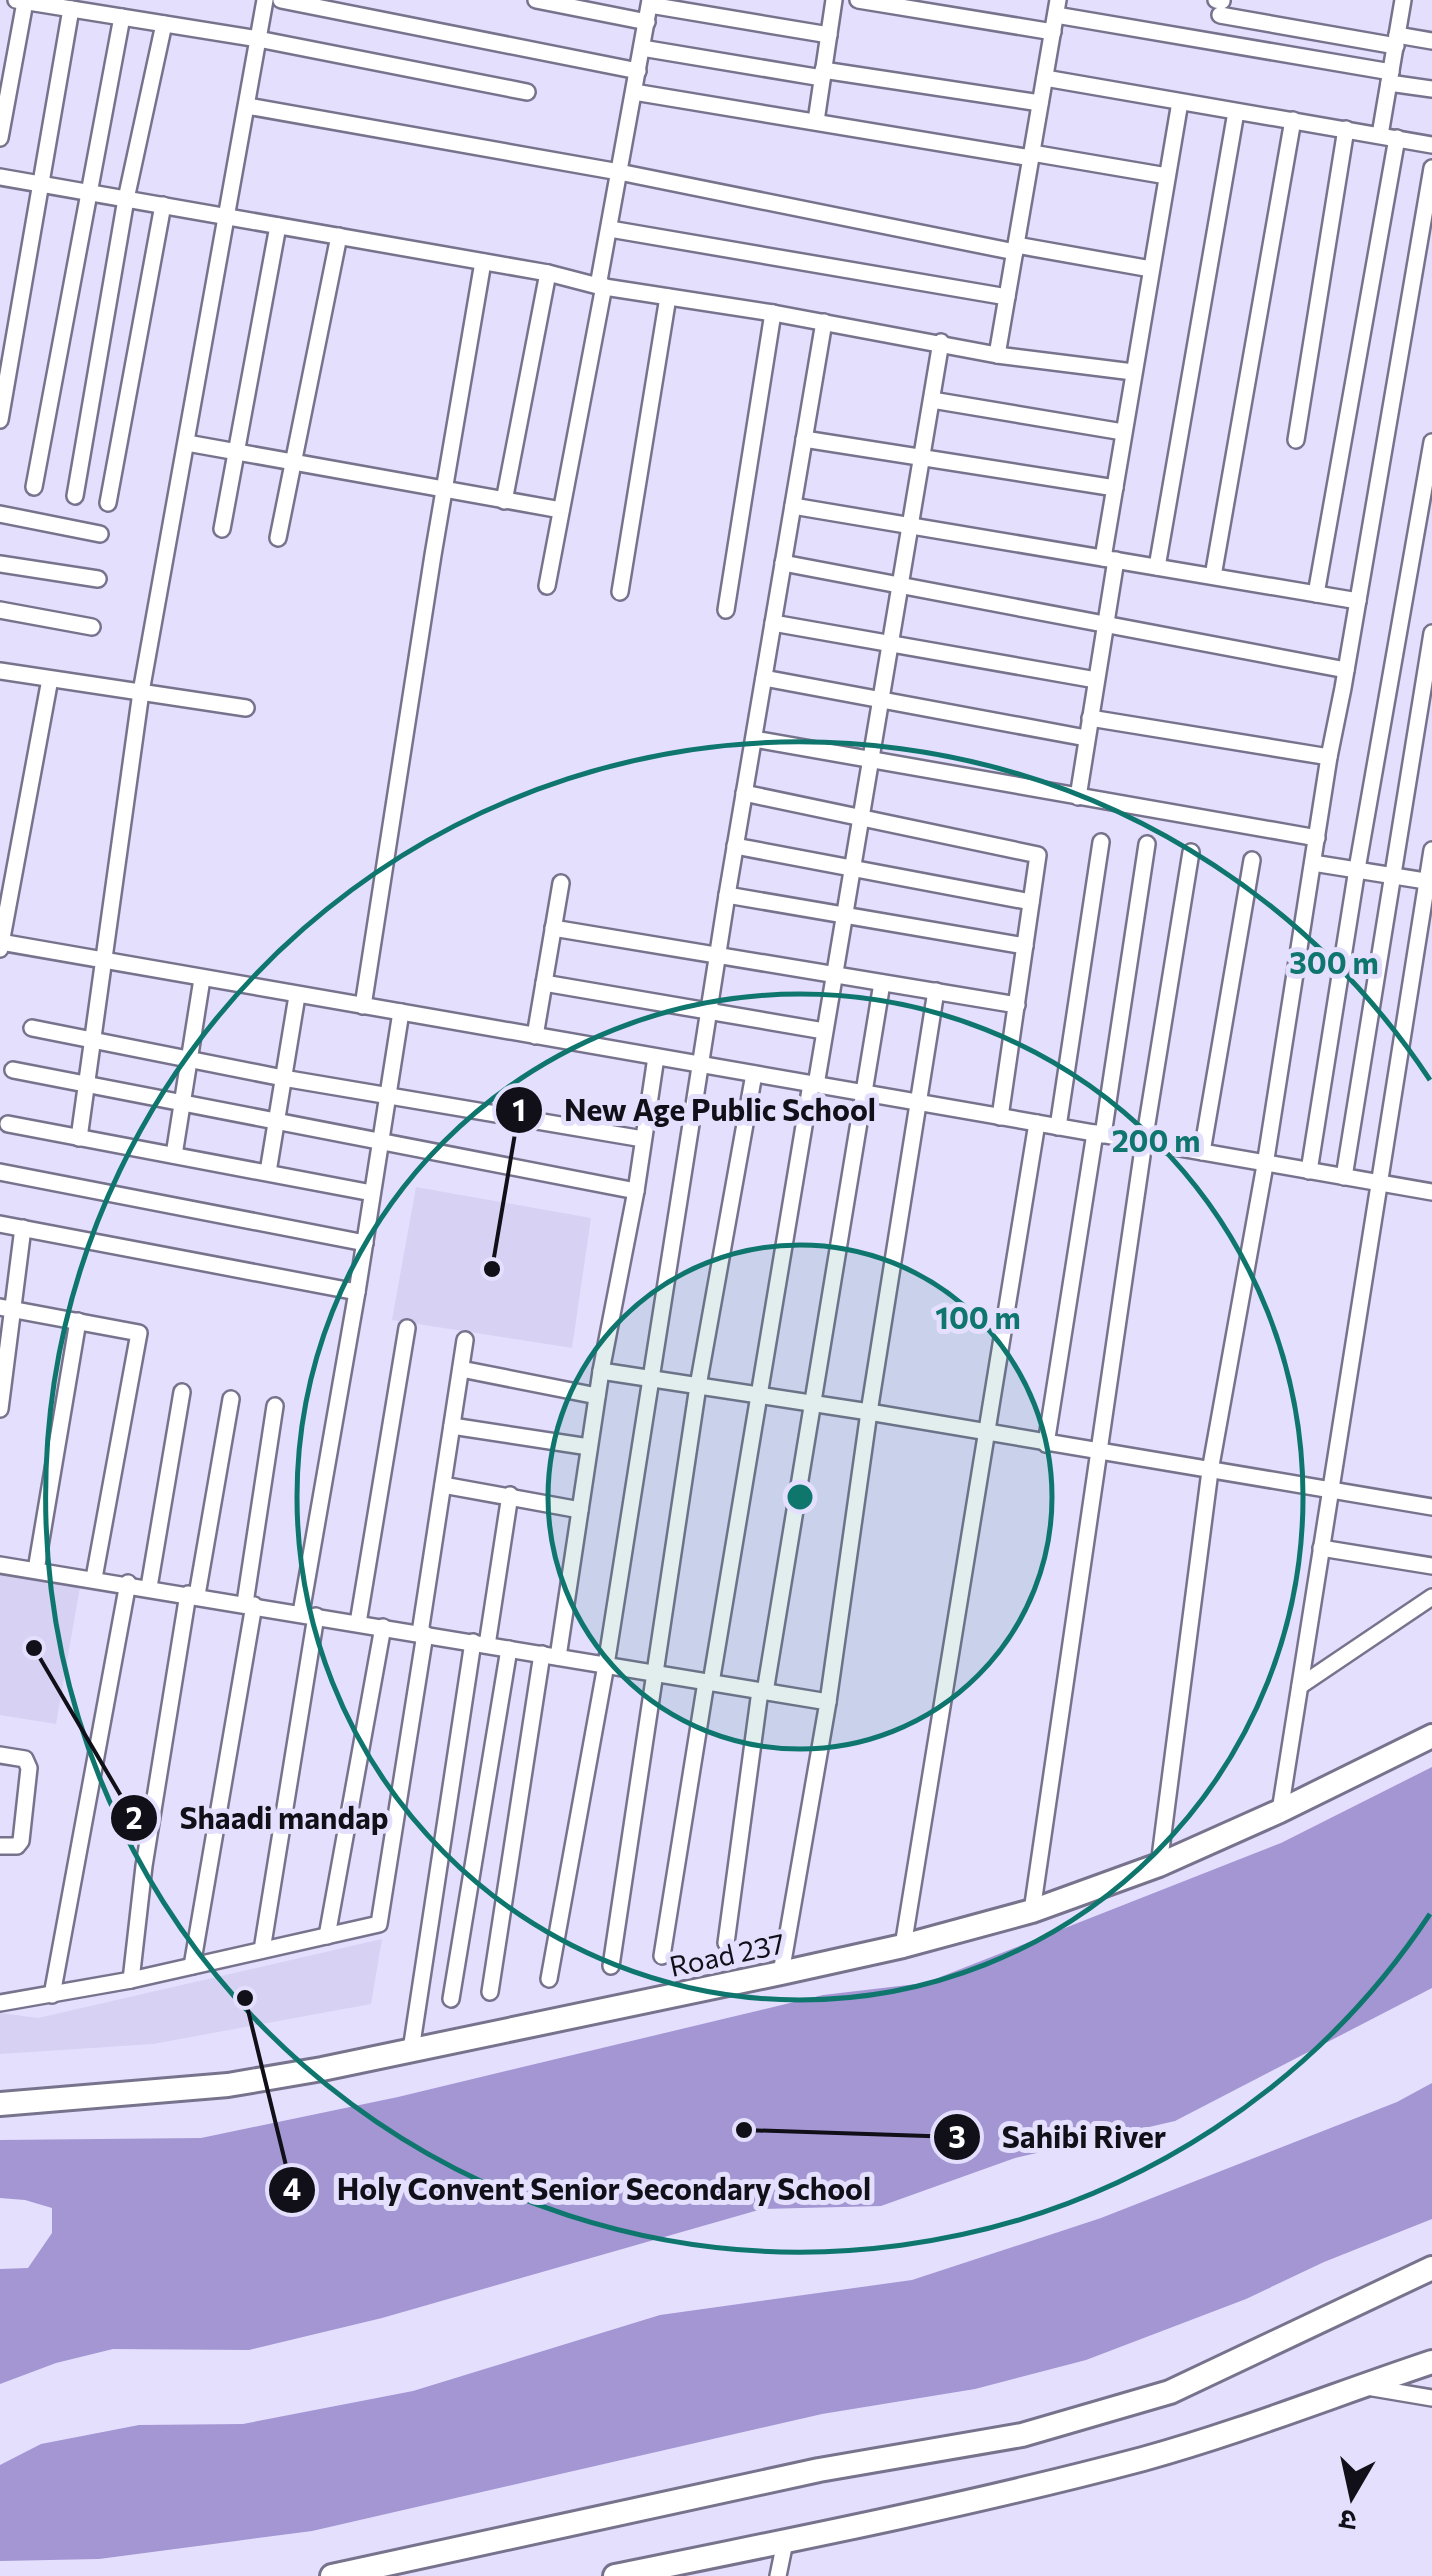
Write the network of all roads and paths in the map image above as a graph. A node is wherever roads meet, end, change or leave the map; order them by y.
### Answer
1 (265, 0) edge
2 (281, 0) edge
3 (536, 0) edge
4 (834, 0) edge
5 (858, 0) edge
6 (1403, 0) edge
7 (20, 1) edge
8 (650, 2) edge
9 (1220, 4) edge
10 (71, 9) junction
11 (1056, 16) edge
12 (122, 17) junction
13 (647, 22) junction
14 (164, 24) junction
15 (829, 34) junction
16 (258, 39) junction
17 (1396, 40) junction
18 (1432, 41) edge
19 (1214, 42) junction
20 (642, 48) junction
21 (638, 71) junction
22 (823, 74) junction
23 (1390, 77) junction
24 (1045, 78) junction
25 (1432, 90) edge
26 (527, 92) dead end
27 (634, 92) junction
28 (1180, 102) junction
29 (1040, 103) junction
30 (246, 106) junction
31 (1236, 112) junction
32 (1293, 120) junction
33 (816, 121) junction
34 (1346, 128) junction
35 (1380, 135) junction
36 (0, 138) edge
37 (1397, 138) junction
38 (1432, 144) edge
39 (1031, 156) junction
40 (1432, 168) edge
41 (618, 172) junction
42 (1168, 176) junction
43 (0, 177) edge
44 (43, 184) junction
45 (87, 192) junction
46 (126, 199) junction
47 (164, 205) junction
48 (228, 217) junction
49 (278, 226) junction
50 (610, 230) junction
51 (339, 236) junction
52 (1015, 248) junction
53 (484, 262) junction
54 (1152, 270) junction
55 (548, 273) junction
56 (601, 286) junction
57 (668, 298) junction
58 (1007, 298) junction
59 (773, 313) junction
60 (824, 322) junction
61 (941, 342) junction
62 (997, 355) junction
63 (1132, 372) junction
64 (932, 400) junction
65 (0, 420) edge
66 (1123, 432) junction
67 (804, 439) junction
68 (1296, 440) dead end
69 (1432, 442) edge
70 (186, 443) junction
71 (236, 451) junction
72 (923, 458) junction
73 (293, 460) junction
74 (34, 488) dead end
75 (444, 488) junction
76 (1114, 488) junction
77 (75, 496) dead end
78 (504, 500) junction
79 (108, 503) dead end
80 (793, 506) junction
81 (561, 510) junction
82 (0, 514) edge
83 (910, 525) junction
84 (222, 529) dead end
85 (100, 534) dead end
86 (278, 538) dead end
87 (1110, 559) junction
88 (0, 564) edge
89 (783, 564) junction
90 (1157, 567) junction
91 (1213, 576) junction
92 (98, 579) dead end
93 (547, 586) dead end
94 (900, 586) junction
95 (620, 592) dead end
96 (1316, 594) junction
97 (1358, 601) junction
98 (0, 610) edge
99 (726, 610) dead end
100 (773, 623) junction
101 (1105, 625) junction
102 (92, 627) dead end
103 (1432, 633) edge
104 (890, 644) junction
105 (1346, 670) junction
106 (0, 671) edge
107 (764, 678) junction
108 (50, 680) junction
109 (1096, 680) junction
110 (141, 692) junction
111 (880, 701) junction
112 (246, 708) dead end
113 (1090, 718) junction
114 (1086, 738) junction
115 (754, 739) junction
116 (1328, 757) junction
117 (870, 760) junction
118 (744, 792) junction
119 (1078, 797) junction
120 (860, 817) junction
121 (1317, 838) junction
122 (1101, 842) dead end
123 (1148, 844) dead end
124 (736, 846) junction
125 (1432, 850) edge
126 (1191, 852) dead end
127 (1252, 860) dead end
128 (1314, 864) junction
129 (851, 868) junction
130 (1357, 869) junction
131 (1390, 875) junction
132 (1430, 882) edge
133 (561, 883) dead end
134 (727, 895) junction
135 (1031, 902) junction
136 (844, 914) junction
137 (553, 928) junction
138 (0, 944) edge
139 (1025, 946) junction
140 (720, 956) junction
141 (102, 960) junction
142 (834, 975) junction
143 (202, 978) junction
144 (544, 983) junction
145 (882, 983) junction
146 (936, 991) junction
147 (297, 996) junction
148 (1016, 1005) junction
149 (363, 1006) junction
150 (401, 1012) junction
151 (710, 1012) junction
152 (32, 1028) dead end
153 (824, 1032) junction
154 (536, 1036) junction
155 (92, 1040) junction
156 (656, 1057) junction
157 (188, 1060) junction
158 (702, 1064) junction
159 (14, 1070) dead end
160 (754, 1074) junction
161 (283, 1078) junction
162 (813, 1084) junction
163 (86, 1085) junction
164 (865, 1093) junction
165 (386, 1096) junction
166 (182, 1103) junction
167 (921, 1103) junction
168 (1000, 1117) junction
169 (276, 1120) junction
170 (1037, 1123) junction
171 (8, 1124) dead end
172 (1058, 1127) junction
173 (1099, 1134) junction
174 (78, 1138) junction
175 (644, 1139) junction
176 (380, 1140) junction
177 (1144, 1142) junction
178 (1202, 1152) junction
179 (174, 1155) junction
180 (1265, 1165) junction
181 (1309, 1171) junction
182 (0, 1172) edge
183 (268, 1172) junction
184 (1344, 1177) junction
185 (1378, 1183) junction
186 (636, 1191) junction
187 (1432, 1192) edge
188 (372, 1193) junction
189 (0, 1224) edge
190 (23, 1228) junction
191 (365, 1243) junction
192 (357, 1292) junction
193 (6, 1308) edge
194 (78, 1322) junction
195 (407, 1328) dead end
196 (465, 1340) dead end
197 (461, 1369) junction
198 (601, 1372) junction
199 (650, 1379) junction
200 (698, 1386) junction
201 (182, 1392) dead end
202 (597, 1396) junction
203 (758, 1396) junction
204 (230, 1399) dead end
205 (814, 1404) junction
206 (275, 1406) dead end
207 (0, 1409) edge
208 (869, 1412) junction
209 (452, 1426) junction
210 (986, 1434) junction
211 (1046, 1444) junction
212 (590, 1447) junction
213 (1101, 1452) junction
214 (1210, 1471) junction
215 (443, 1485) junction
216 (1330, 1489) junction
217 (510, 1495) junction
218 (1432, 1507) edge
219 (580, 1510) junction
220 (1321, 1548) junction
221 (0, 1565) edge
222 (1432, 1566) edge
223 (36, 1570) junction
224 (94, 1578) junction
225 (128, 1584) junction
226 (149, 1587) junction
227 (193, 1594) junction
228 (1432, 1598) edge
229 (250, 1604) junction
230 (308, 1614) junction
231 (358, 1623) junction
232 (382, 1627) junction
233 (423, 1634) junction
234 (480, 1643) junction
235 (509, 1648) junction
236 (550, 1655) junction
237 (606, 1665) junction
238 (654, 1674) junction
239 (708, 1683) junction
240 (1300, 1686) junction
241 (762, 1691) junction
242 (828, 1702) junction
243 (1432, 1736) edge
244 (0, 1755) edge
245 (1280, 1811) junction
246 (0, 1846) edge
247 (1160, 1865) junction
248 (1032, 1911) junction
249 (327, 1936) junction
250 (726, 1944) dead end
251 (903, 1946) junction
252 (262, 1950) junction
253 (662, 1956) dead end
254 (192, 1966) junction
255 (612, 1966) dead end
256 (782, 1973) junction
257 (550, 1979) dead end
258 (131, 1980) junction
259 (490, 1992) dead end
260 (52, 1995) junction
261 (451, 1999) dead end
262 (0, 2002) edge
263 (412, 2050) junction
264 (0, 2104) edge
265 (1432, 2268) edge
266 (1432, 2362) edge
267 (1362, 2386) junction
268 (1432, 2398) edge
269 (784, 2542) junction
270 (332, 2576) edge
271 (615, 2576) edge
272 (778, 2576) edge

1 - 16 street
2 - 21 street
3 - 13 street
4 - 15 street
5 - 11 street
6 - 17 street
7 - 10 street
7 - 36 street
8 - 13 street
8 - 15 street
9 - 17 street
9 - 19 street
10 - 12 street
10 - 44 street
11 - 19 street
11 - 24 street
12 - 14 street
12 - 45 street
13 - 20 street
14 - 16 street
14 - 46 street
15 - 22 street
16 - 26 street
16 - 30 street
17 - 18 street
17 - 23 street
19 - 23 street
20 - 21 street
20 - 22 street
21 - 27 street
22 - 29 street
22 - 33 street
23 - 25 street
23 - 35 street
24 - 28 street
24 - 29 street
27 - 33 street
27 - 41 street
28 - 31 street
28 - 42 street
29 - 39 street
30 - 41 street
30 - 48 street
31 - 32 street
31 - 90 street
32 - 34 street
32 - 91 street
33 - 39 street
34 - 35 street
34 - 68 street
35 - 37 street
37 - 38 street
37 - 96 street
39 - 42 street
39 - 52 street
40 - 97 street
41 - 50 street
41 - 52 street
42 - 54 street
43 - 44 street
44 - 45 street
44 - 65 street
45 - 46 street
45 - 74 street
46 - 47 street
46 - 77 street
47 - 48 street
47 - 79 street
48 - 49 street
48 - 70 street
49 - 51 street
49 - 71 street
50 - 56 street
50 - 58 street
51 - 53 street
51 - 73 street
52 - 54 street
52 - 58 street
53 - 55 street
53 - 75 street
54 - 63 street
55 - 56 street
55 - 78 street
56 - 57 street
56 - 81 street
57 - 59 street
57 - 95 street
58 - 62 street
59 - 60 street
59 - 99 street
60 - 61 street
60 - 67 street
61 - 62 street
61 - 64 street
62 - 63 street
63 - 66 street
64 - 66 street
64 - 72 street
66 - 76 street
67 - 72 street
67 - 80 street
69 - 130 street
70 - 71 street
70 - 110 street
71 - 73 street
71 - 84 street
72 - 76 street
72 - 83 street
73 - 75 street
73 - 86 street
75 - 78 street
75 - 149 street
76 - 87 street
78 - 81 street
80 - 83 street
80 - 89 street
81 - 93 street
82 - 85 street
83 - 87 street
83 - 94 street
87 - 90 street
87 - 101 street
88 - 92 street
89 - 94 street
89 - 100 street
90 - 91 street
91 - 96 street
94 - 101 street
94 - 104 street
96 - 97 street
97 - 105 street
98 - 102 street
100 - 104 street
100 - 107 street
101 - 105 street
101 - 109 street
103 - 131 street
104 - 109 street
104 - 111 street
105 - 116 street
106 - 108 street
107 - 111 street
107 - 115 street
108 - 110 street
108 - 138 street
109 - 113 street
110 - 112 street
110 - 141 street
111 - 114 street
111 - 117 street
113 - 114 street
113 - 116 street
114 - 119 street
115 - 117 street
115 - 118 street
116 - 121 street
117 - 119 street
117 - 120 street
118 - 120 street
118 - 124 street
119 - 121 street
120 - 129 street
120 - 135 street
121 - 128 street
122 - 172 street
123 - 173 street
124 - 129 street
124 - 134 street
125 - 132 street
126 - 177 street
127 - 178 street
128 - 130 street
128 - 180 street
129 - 135 street
129 - 136 street
130 - 131 street
130 - 181 street
131 - 132 street
131 - 184 street
132 - 185 street
133 - 137 street
134 - 136 street
134 - 140 street
135 - 139 street
136 - 139 street
136 - 142 street
137 - 140 street
137 - 144 street
138 - 141 street
139 - 148 street
140 - 142 street
140 - 151 street
141 - 143 street
141 - 155 street
142 - 145 street
142 - 153 street
143 - 147 street
143 - 157 street
144 - 151 street
144 - 154 street
145 - 146 street
145 - 164 street
146 - 148 street
146 - 167 street
147 - 149 street
147 - 161 street
148 - 168 street
149 - 150 street
150 - 154 street
150 - 165 street
151 - 153 street
151 - 158 street
152 - 155 street
153 - 162 street
154 - 156 street
155 - 157 street
155 - 163 street
156 - 158 street
156 - 175 street
157 - 161 street
157 - 166 street
158 - 160 street
158 - 199 street
159 - 163 street
160 - 162 street
160 - 200 street
161 - 165 street
161 - 169 street
162 - 164 street
162 - 203 street
163 - 166 street
163 - 174 street
164 - 167 street
164 - 205 street
165 - 175 street
165 - 176 street
166 - 169 street
166 - 179 street
167 - 168 street
167 - 208 street
168 - 170 street
169 - 176 street
169 - 183 street
170 - 172 street
170 - 210 street
171 - 174 street
172 - 173 street
173 - 177 street
173 - 211 street
174 - 179 street
175 - 186 street
176 - 186 street
176 - 188 street
177 - 178 street
177 - 213 street
178 - 180 street
179 - 183 street
180 - 181 street
180 - 214 street
181 - 184 street
182 - 191 street
183 - 188 street
184 - 185 street
185 - 187 street
185 - 216 street
186 - 198 street
188 - 191 street
189 - 190 street
190 - 192 street
190 - 193 street
191 - 192 street
192 - 230 street
193 - 194 street
193 - 207 street
194 - 223 street
194 - 224 street
195 - 231 street
196 - 197 street
197 - 202 street
197 - 209 street
198 - 199 street
198 - 202 street
199 - 200 street
199 - 237 street
200 - 203 street
200 - 238 street
201 - 226 street
202 - 212 street
203 - 205 street
203 - 239 street
204 - 227 street
205 - 208 street
205 - 241 street
206 - 229 street
208 - 210 street
208 - 242 street
209 - 212 street
209 - 215 street
210 - 211 street
210 - 251 street
211 - 213 street
212 - 219 street
213 - 214 street
213 - 248 street
214 - 216 street
214 - 247 street
215 - 217 street
215 - 233 street
216 - 218 street
216 - 220 street
217 - 219 street
217 - 234 street
219 - 236 street
220 - 222 street
220 - 240 street
221 - 223 street
223 - 224 street
224 - 225 street
225 - 226 street
225 - 260 street
226 - 227 street
227 - 229 street
227 - 258 street
228 - 240 street
229 - 230 street
229 - 254 street
230 - 231 street
230 - 252 street
231 - 232 street
232 - 233 street
232 - 249 street
233 - 234 street
233 - 249 street
234 - 235 street
234 - 263 street
235 - 236 street
235 - 261 street
236 - 237 street
236 - 259 street
237 - 238 street
237 - 257 street
238 - 239 street
238 - 255 street
239 - 241 street
239 - 253 street
240 - 245 street
241 - 242 street
241 - 250 street
242 - 256 street
243 - 245 street, Road 237
244 - 246 street
245 - 247 street, Road 237
247 - 248 street, Road 237
248 - 251 street, Road 237
249 - 252 street
251 - 256 street, Road 237
252 - 254 street
254 - 258 street
256 - 263 street, Road 237
258 - 260 street
260 - 262 street
263 - 264 street, Road 237
265 - 270 street
266 - 267 street
267 - 268 street
267 - 269 street
269 - 271 street
269 - 272 street

